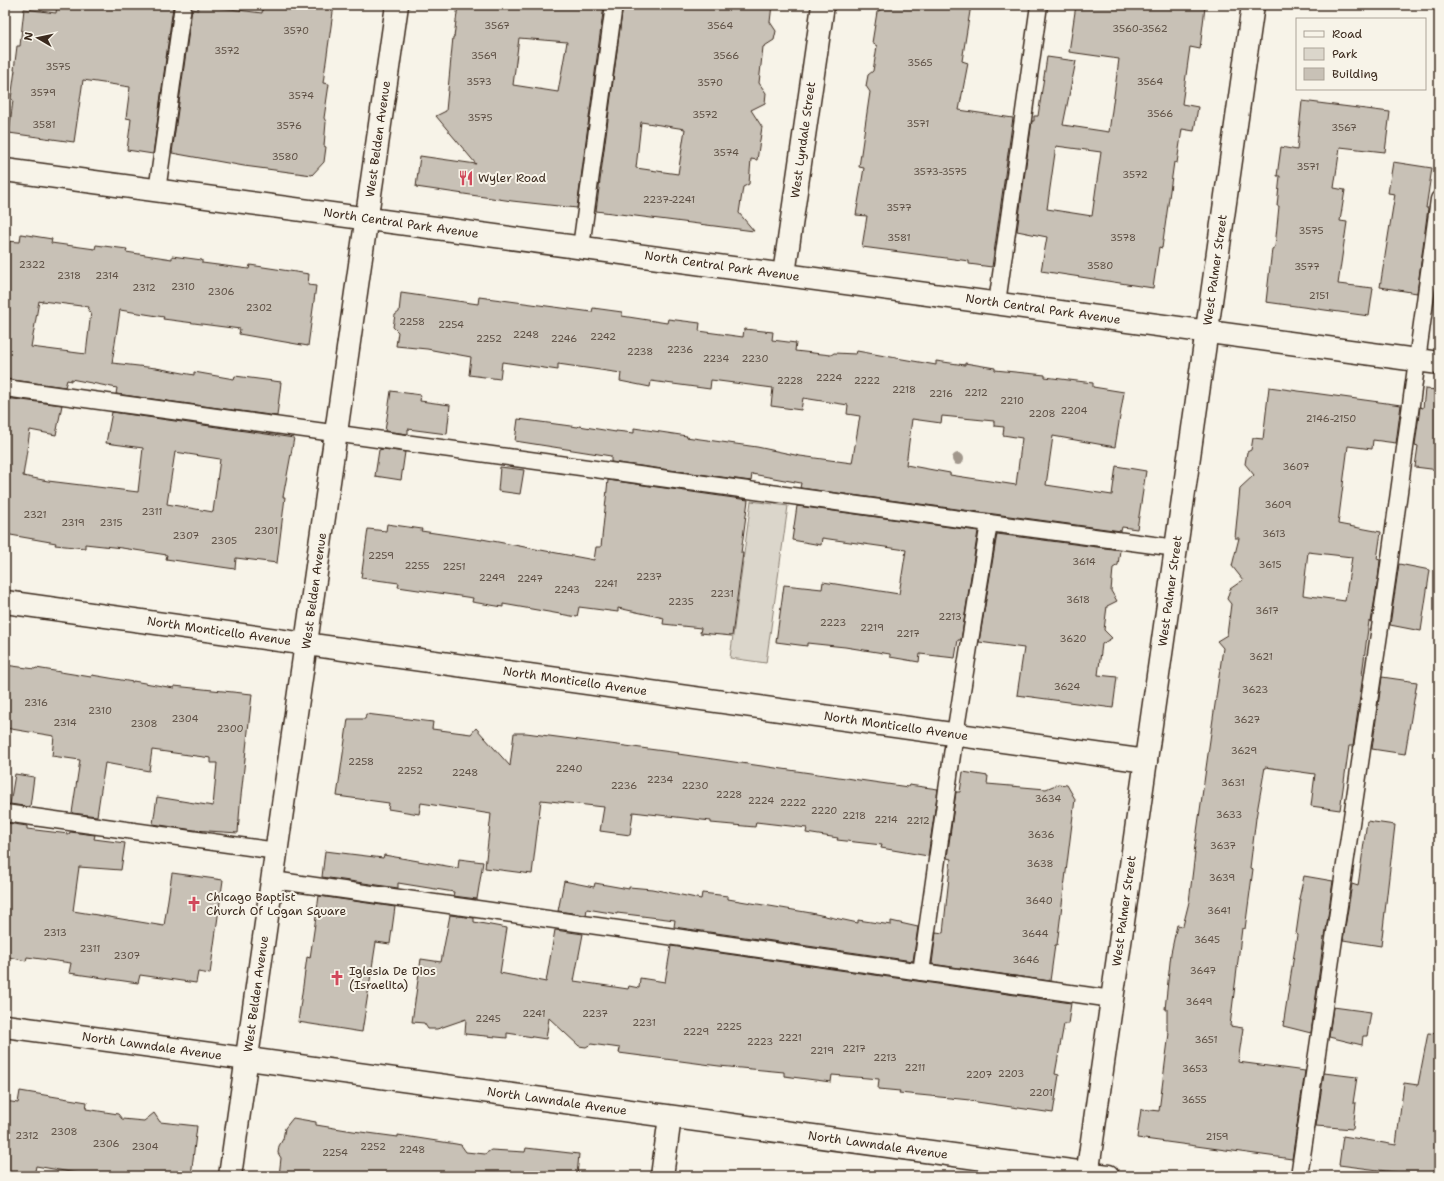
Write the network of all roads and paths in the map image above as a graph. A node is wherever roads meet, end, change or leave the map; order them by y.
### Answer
1 (183, 5) edge
2 (397, 5) edge
3 (614, 5) edge
4 (823, 5) edge
5 (1039, 5) edge
6 (1253, 5) edge
7 (5, 170) edge
8 (157, 190) junction
9 (1439, 199) edge
10 (367, 218) junction
11 (581, 247) junction
12 (784, 274) junction
13 (997, 303) junction
14 (1207, 330) junction
15 (1417, 360) junction
16 (1439, 363) edge
17 (5, 388) edge
18 (337, 433) junction
19 (989, 524) junction
20 (1176, 548) junction
21 (5, 602) edge
22 (306, 644) junction
23 (955, 734) junction
24 (1146, 761) junction
25 (5, 813) edge
26 (277, 851) junction
27 (273, 880) junction
28 (921, 972) junction
29 (1112, 999) junction
30 (5, 1026) edge
31 (247, 1059) junction
32 (670, 1117) junction
33 (1094, 1175) edge
34 (230, 1176) edge
35 (662, 1176) edge
36 (1299, 1176) edge

1 - 8 lane
2 - 10 street, West Belden Avenue
3 - 11 lane
4 - 12 street, West Lyndale Street
5 - 13 lane
6 - 14 street, West Palmer Street
7 - 8 street, North Central Park Avenue
8 - 10 street, North Central Park Avenue
9 - 15 lane
10 - 11 street, North Central Park Avenue
10 - 18 street, West Belden Avenue
11 - 12 street, North Central Park Avenue
12 - 13 street, North Central Park Avenue
13 - 14 street, North Central Park Avenue
14 - 15 street, North Central Park Avenue
14 - 20 street, West Palmer Street
15 - 16 street, North Central Park Avenue
15 - 36 lane
17 - 18 lane
18 - 19 lane
18 - 22 street, West Belden Avenue
19 - 20 lane
19 - 23 lane
20 - 24 street, West Palmer Street
21 - 22 street, North Monticello Avenue
22 - 23 street, North Monticello Avenue
22 - 26 street, West Belden Avenue
23 - 24 street, North Monticello Avenue
23 - 28 lane
24 - 29 street, West Palmer Street
25 - 26 lane
26 - 27 street, West Belden Avenue
27 - 28 lane
27 - 31 street, West Belden Avenue
28 - 29 lane
29 - 33 street, West Palmer Street
30 - 31 street, North Lawndale Avenue
31 - 32 street, North Lawndale Avenue
31 - 34 street, West Belden Avenue
32 - 33 street, North Lawndale Avenue
32 - 35 street

